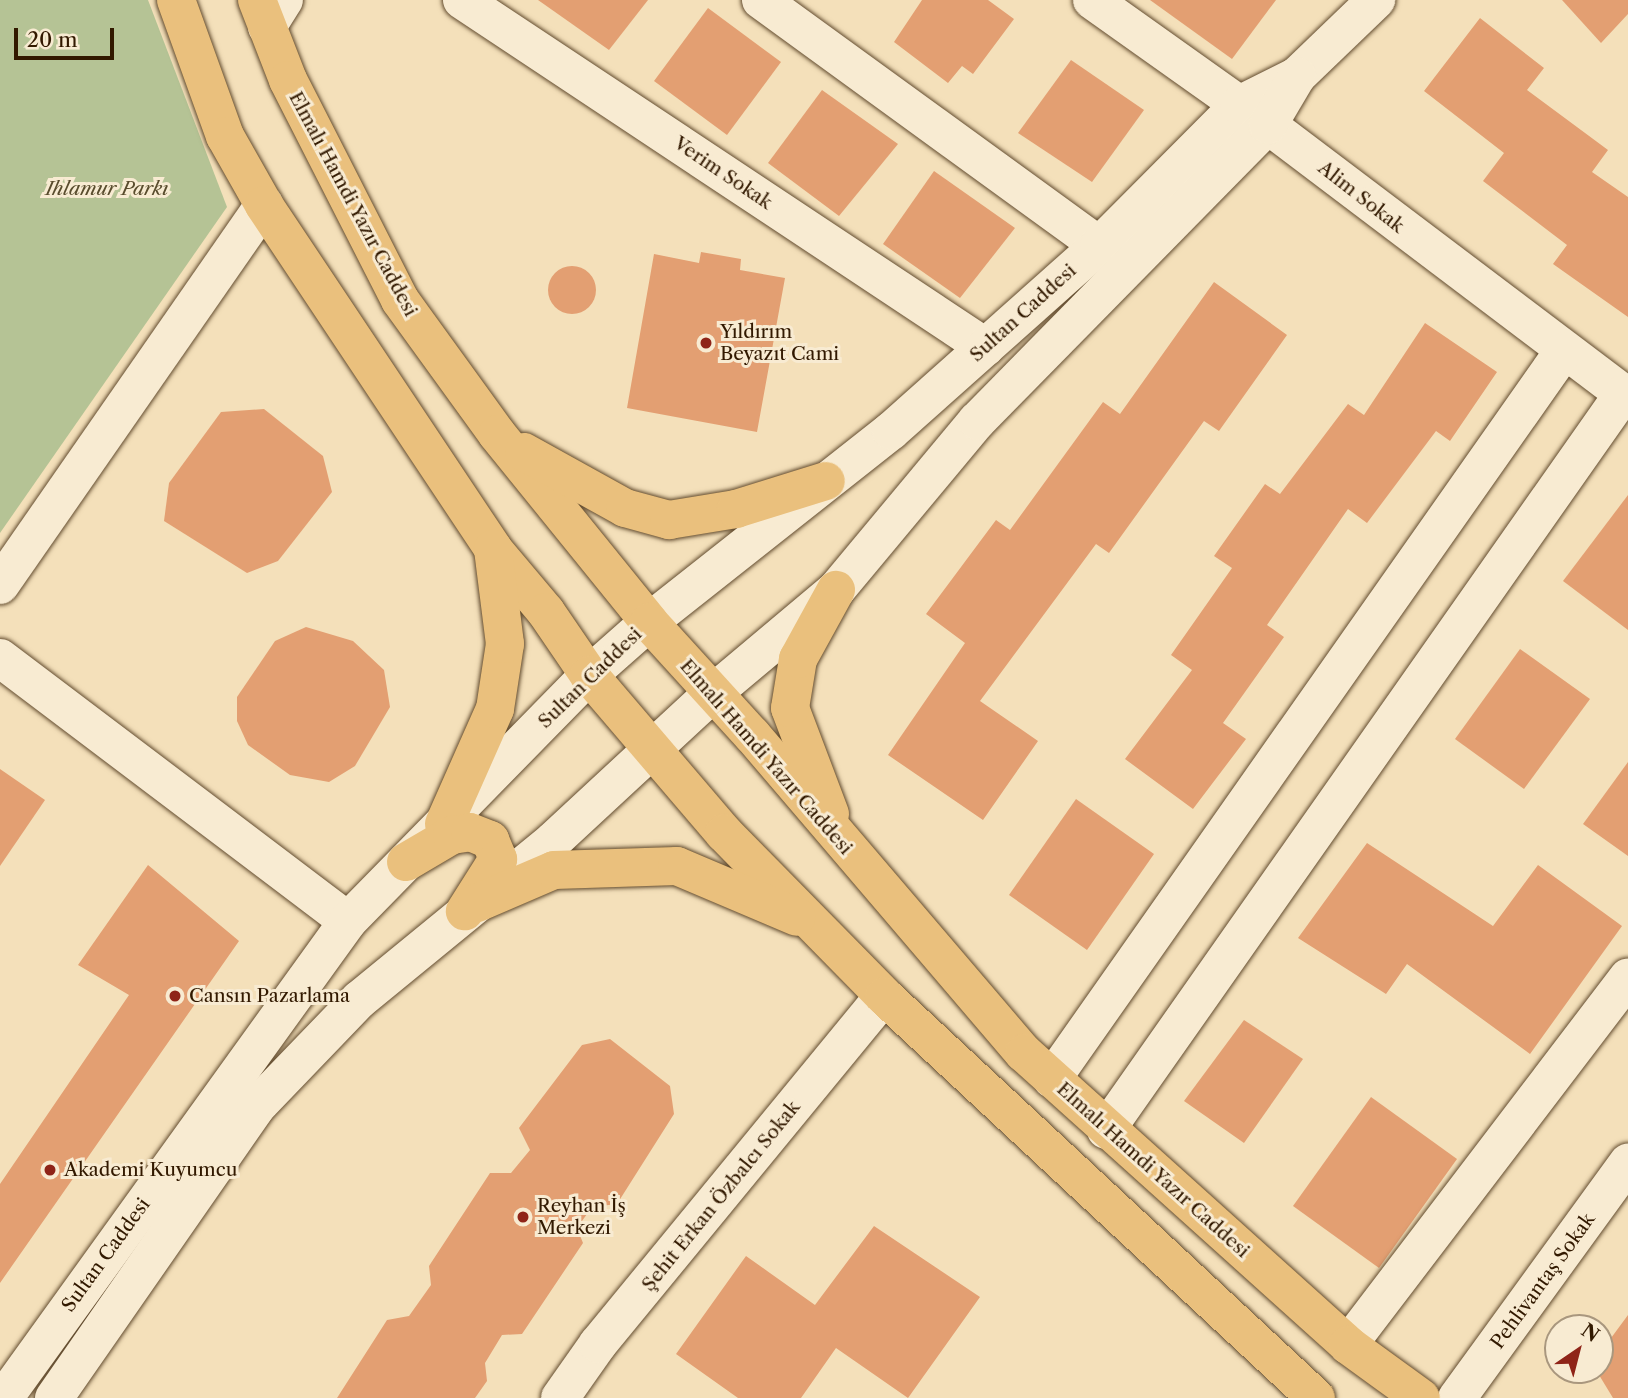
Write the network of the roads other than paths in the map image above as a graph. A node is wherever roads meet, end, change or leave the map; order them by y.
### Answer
1 (176, 0) edge
2 (462, 0) edge
3 (761, 0) edge
4 (1092, 0) edge
5 (1376, 0) edge
6 (269, 9) edge
7 (1254, 115) junction
8 (264, 205) junction
9 (1099, 246) junction
10 (985, 347) junction
11 (1563, 352) junction
12 (1626, 396) edge
13 (497, 435) junction
14 (826, 481) junction
15 (493, 549) junction
16 (0, 585) edge
17 (836, 590) junction
18 (649, 622) junction
19 (0, 658) edge
20 (589, 675) junction
21 (712, 694) junction
22 (651, 748) junction
23 (444, 824) junction
24 (841, 842) junction
25 (406, 862) junction
26 (469, 909) junction
27 (348, 921) junction
28 (816, 925) junction
29 (1628, 977) edge
30 (884, 996) junction
31 (1052, 1079) junction
32 (1106, 1130) junction
33 (1628, 1163) edge
34 (1349, 1345) junction
35 (4, 1398) edge
36 (54, 1398) edge
37 (560, 1398) edge
38 (1316, 1398) edge
39 (1421, 1398) edge
40 (1457, 1398) edge

1 - 8 main road
2 - 10 street, Verim Sokak
3 - 9 street
4 - 7 street, Alim Sokak
5 - 7 street, Sultan Caddesi
6 - 13 main road, Elmalı Hamdi Yazır Caddesi
7 - 9 street, Sultan Caddesi
7 - 11 street, Alim Sokak
7 - 17 street, Sultan Caddesi
8 - 15 main road
8 - 16 street
9 - 10 street, Sultan Caddesi
10 - 14 street, Sultan Caddesi
11 - 12 street, Alim Sokak
11 - 31 street
12 - 32 street
13 - 14 main road
13 - 18 main road, Elmalı Hamdi Yazır Caddesi
14 - 18 street, Sultan Caddesi
15 - 20 main road
15 - 23 main road
17 - 21 street, Sultan Caddesi
17 - 24 main road
18 - 20 street, Sultan Caddesi
18 - 21 main road, Elmalı Hamdi Yazır Caddesi
19 - 27 street
20 - 22 main road
20 - 23 street, Sultan Caddesi
21 - 22 street, Sultan Caddesi
21 - 24 main road, Elmalı Hamdi Yazır Caddesi
22 - 26 street, Sultan Caddesi
22 - 28 main road
23 - 25 street, Sultan Caddesi
24 - 31 main road, Elmalı Hamdi Yazır Caddesi
25 - 26 main road
25 - 27 street, Sultan Caddesi
26 - 28 main road
26 - 36 street, Sultan Caddesi
27 - 35 street, Sultan Caddesi
28 - 30 main road
29 - 34 street
30 - 37 street, Şehit Erkan Özbalcı Sokak
30 - 38 main road
31 - 32 main road, Elmalı Hamdi Yazır Caddesi
32 - 34 main road, Elmalı Hamdi Yazır Caddesi
33 - 40 street, Pehlivantaş Sokak
34 - 39 main road, Elmalı Hamdi Yazır Caddesi

